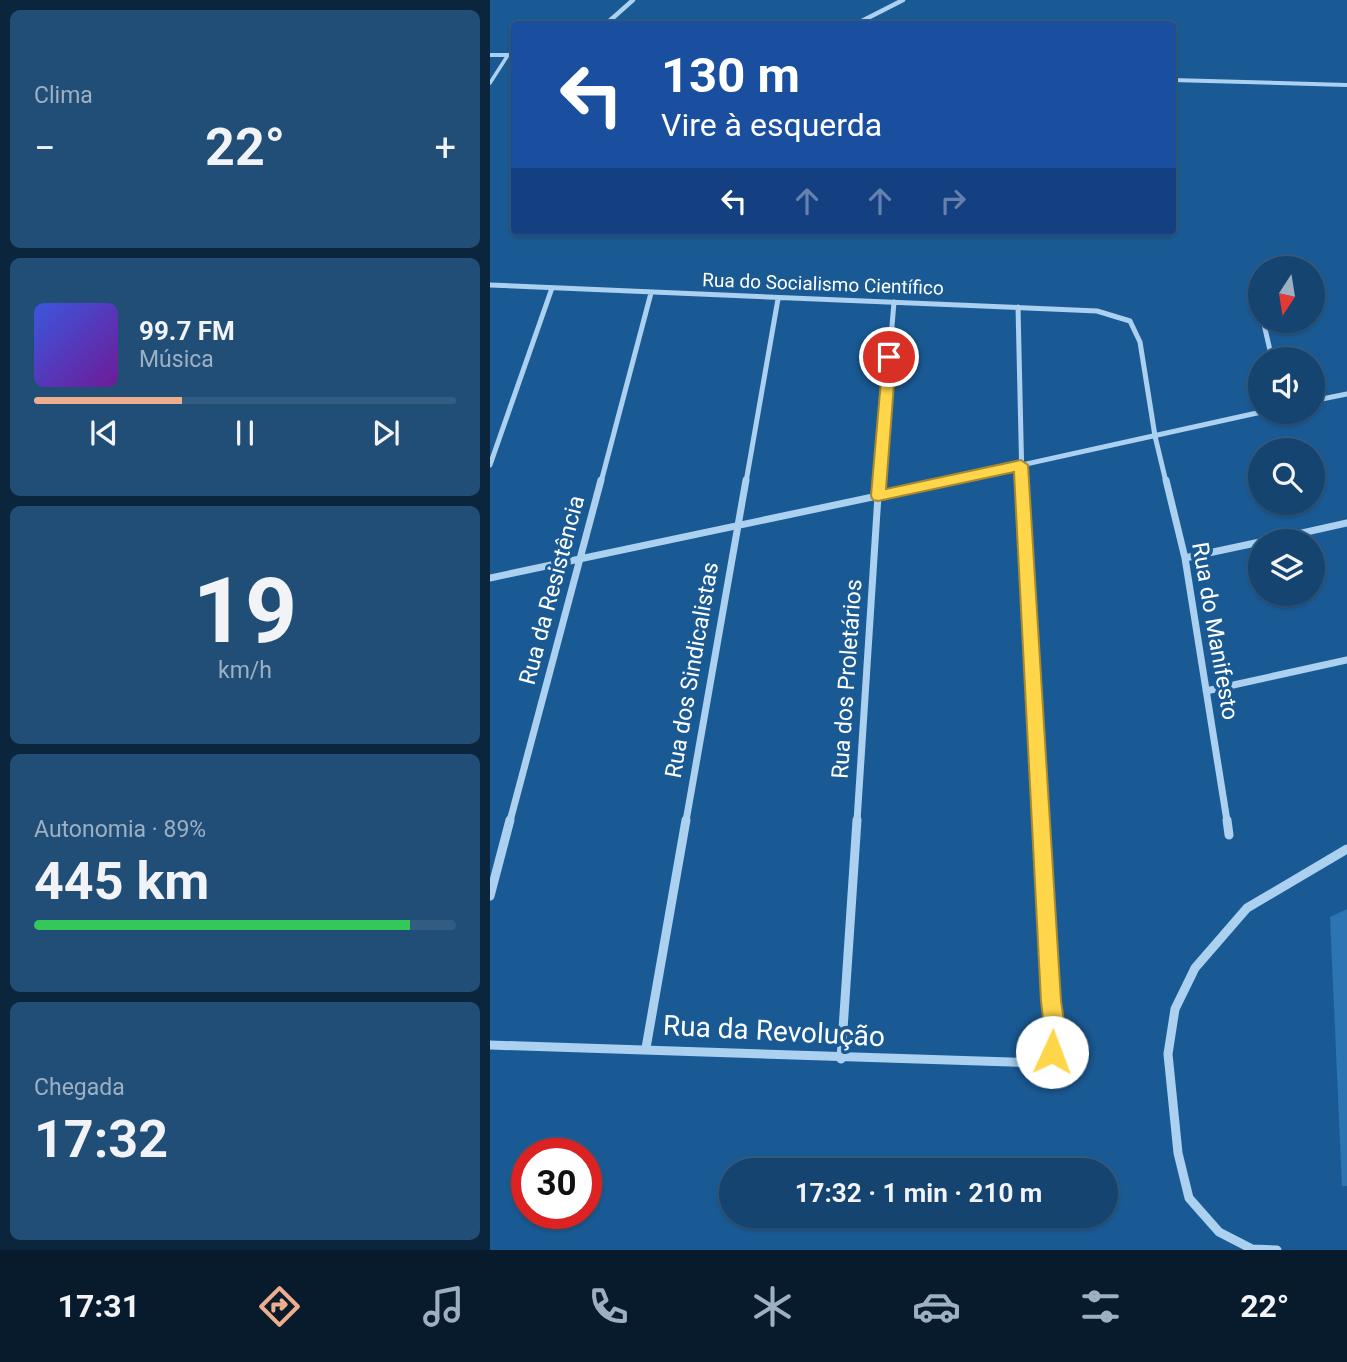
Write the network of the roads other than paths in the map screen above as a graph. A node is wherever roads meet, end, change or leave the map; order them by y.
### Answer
1 (633, 0) edge
2 (903, 0) edge
3 (609, 21) edge
4 (862, 21) edge
5 (490, 55) edge
6 (511, 55) edge
7 (1176, 79) edge
8 (490, 83) edge
9 (1347, 85) edge
10 (490, 285) edge
11 (552, 288) junction
12 (651, 293) junction
13 (778, 299) junction
14 (894, 302) junction
15 (1018, 307) junction
16 (1140, 342) joint
17 (1347, 394) edge
18 (1325, 398) edge
19 (1248, 415) edge
20 (1155, 436) junction
21 (490, 465) edge
22 (1021, 465) junction
23 (878, 496) junction
24 (1347, 523) edge
25 (736, 528) junction
26 (1320, 529) edge
27 (1248, 545) edge
28 (1185, 558) junction
29 (580, 560) junction
30 (490, 579) edge
31 (1347, 660) edge
32 (1206, 691) junction
33 (1229, 835) dead end
34 (1347, 849) edge
35 (490, 896) edge
36 (490, 1045) edge
37 (646, 1048) junction
38 (841, 1059) junction
39 (1276, 1250) edge

1 - 3 street
2 - 4 street
5 - 6 street
6 - 8 lane
7 - 9 street
10 - 11 street, Rua do Socialismo Científico
11 - 12 street, Rua do Socialismo Científico
11 - 21 street
12 - 13 street, Rua do Socialismo Científico
12 - 29 street, Rua da Resistência
13 - 14 street, Rua do Socialismo Científico
13 - 25 street, Rua dos Sindicalistas
14 - 15 street, Rua do Socialismo Científico
14 - 23 street, Rua dos Proletários
15 - 16 street, Rua do Socialismo Científico
15 - 22 street
16 - 20 street, Rua do Manifesto
17 - 18 street
19 - 20 street
20 - 22 street
20 - 28 street, Rua do Manifesto
22 - 23 street
22 - 38 street, Rua da Revolução
23 - 25 street
23 - 38 street, Rua dos Proletários
24 - 26 street
25 - 29 street
25 - 37 street, Rua dos Sindicalistas
27 - 28 street
28 - 32 street, Rua do Manifesto
29 - 30 street
29 - 35 street, Rua da Resistência
31 - 32 street
32 - 33 street, Rua do Manifesto
34 - 39 street
36 - 37 street, Rua da Revolução
37 - 38 street, Rua da Revolução

